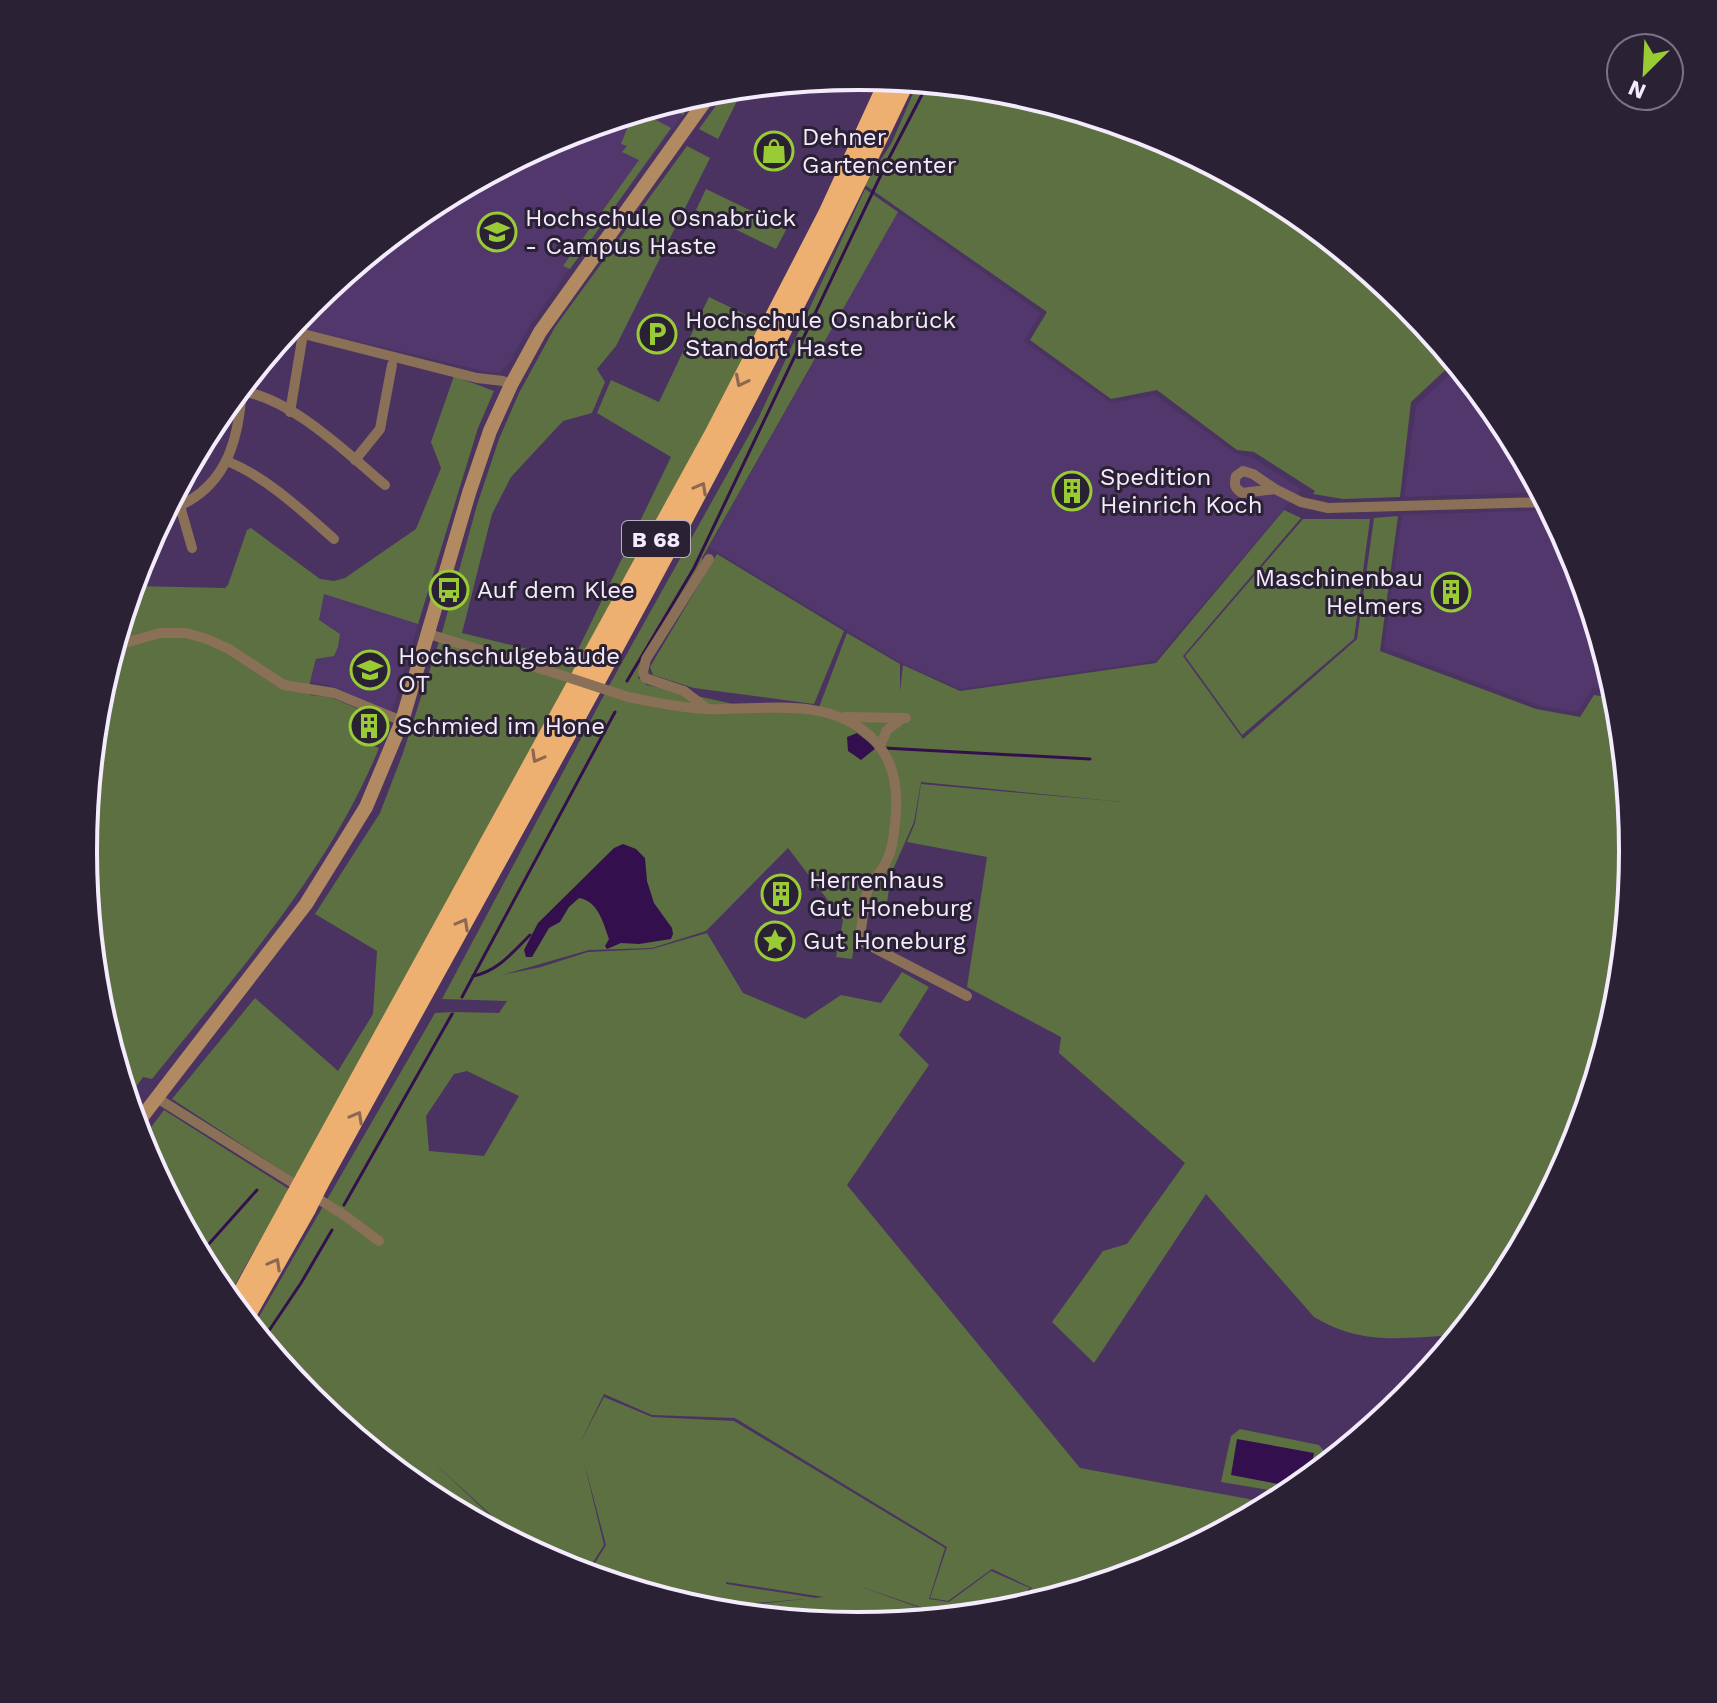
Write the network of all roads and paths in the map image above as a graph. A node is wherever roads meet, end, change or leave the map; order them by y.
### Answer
1 (883, 91) edge
2 (901, 92) edge
3 (701, 107) edge
4 (303, 334) joint
5 (392, 365) dead end
6 (511, 385) junction
7 (250, 394) edge
8 (238, 410) edge
9 (290, 412) junction
10 (355, 460) junction
11 (227, 461) junction
12 (385, 485) dead end
13 (1275, 489) dead end
14 (1534, 502) edge
15 (181, 505) edge
16 (180, 506) edge
17 (334, 539) dead end
18 (192, 548) dead end
19 (709, 559) dead end
20 (429, 634) junction
21 (126, 642) edge
22 (708, 709) junction
23 (843, 717) junction
24 (402, 721) junction
25 (881, 748) junction
26 (418, 989) junction
27 (967, 996) dead end
28 (157, 1098) junction
29 (144, 1114) edge
30 (300, 1204) junction
31 (379, 1241) dead end
32 (241, 1297) edge
33 (249, 1309) edge

1 -> 26 highway, B 68
26 -> 2 highway, B 68
3 - 6 street
4 - 6 street
4 - 9 street
5 - 10 street
6 - 20 street
7 - 9 street
8 - 11 street
9 - 10 street
10 - 12 street
11 - 15 street
11 - 17 street
13 - 14 street
16 - 18 street
19 - 22 street
20 - 22 street, bridge
20 - 24 street
21 - 24 street
22 - 23 street
23 - 25 street
23 - 25 street
24 - 28 street
25 - 27 street
26 - 30 highway, B 68, bridge
28 - 29 street
28 - 31 street
30 - 32 highway, B 68
33 -> 30 highway, B 68

